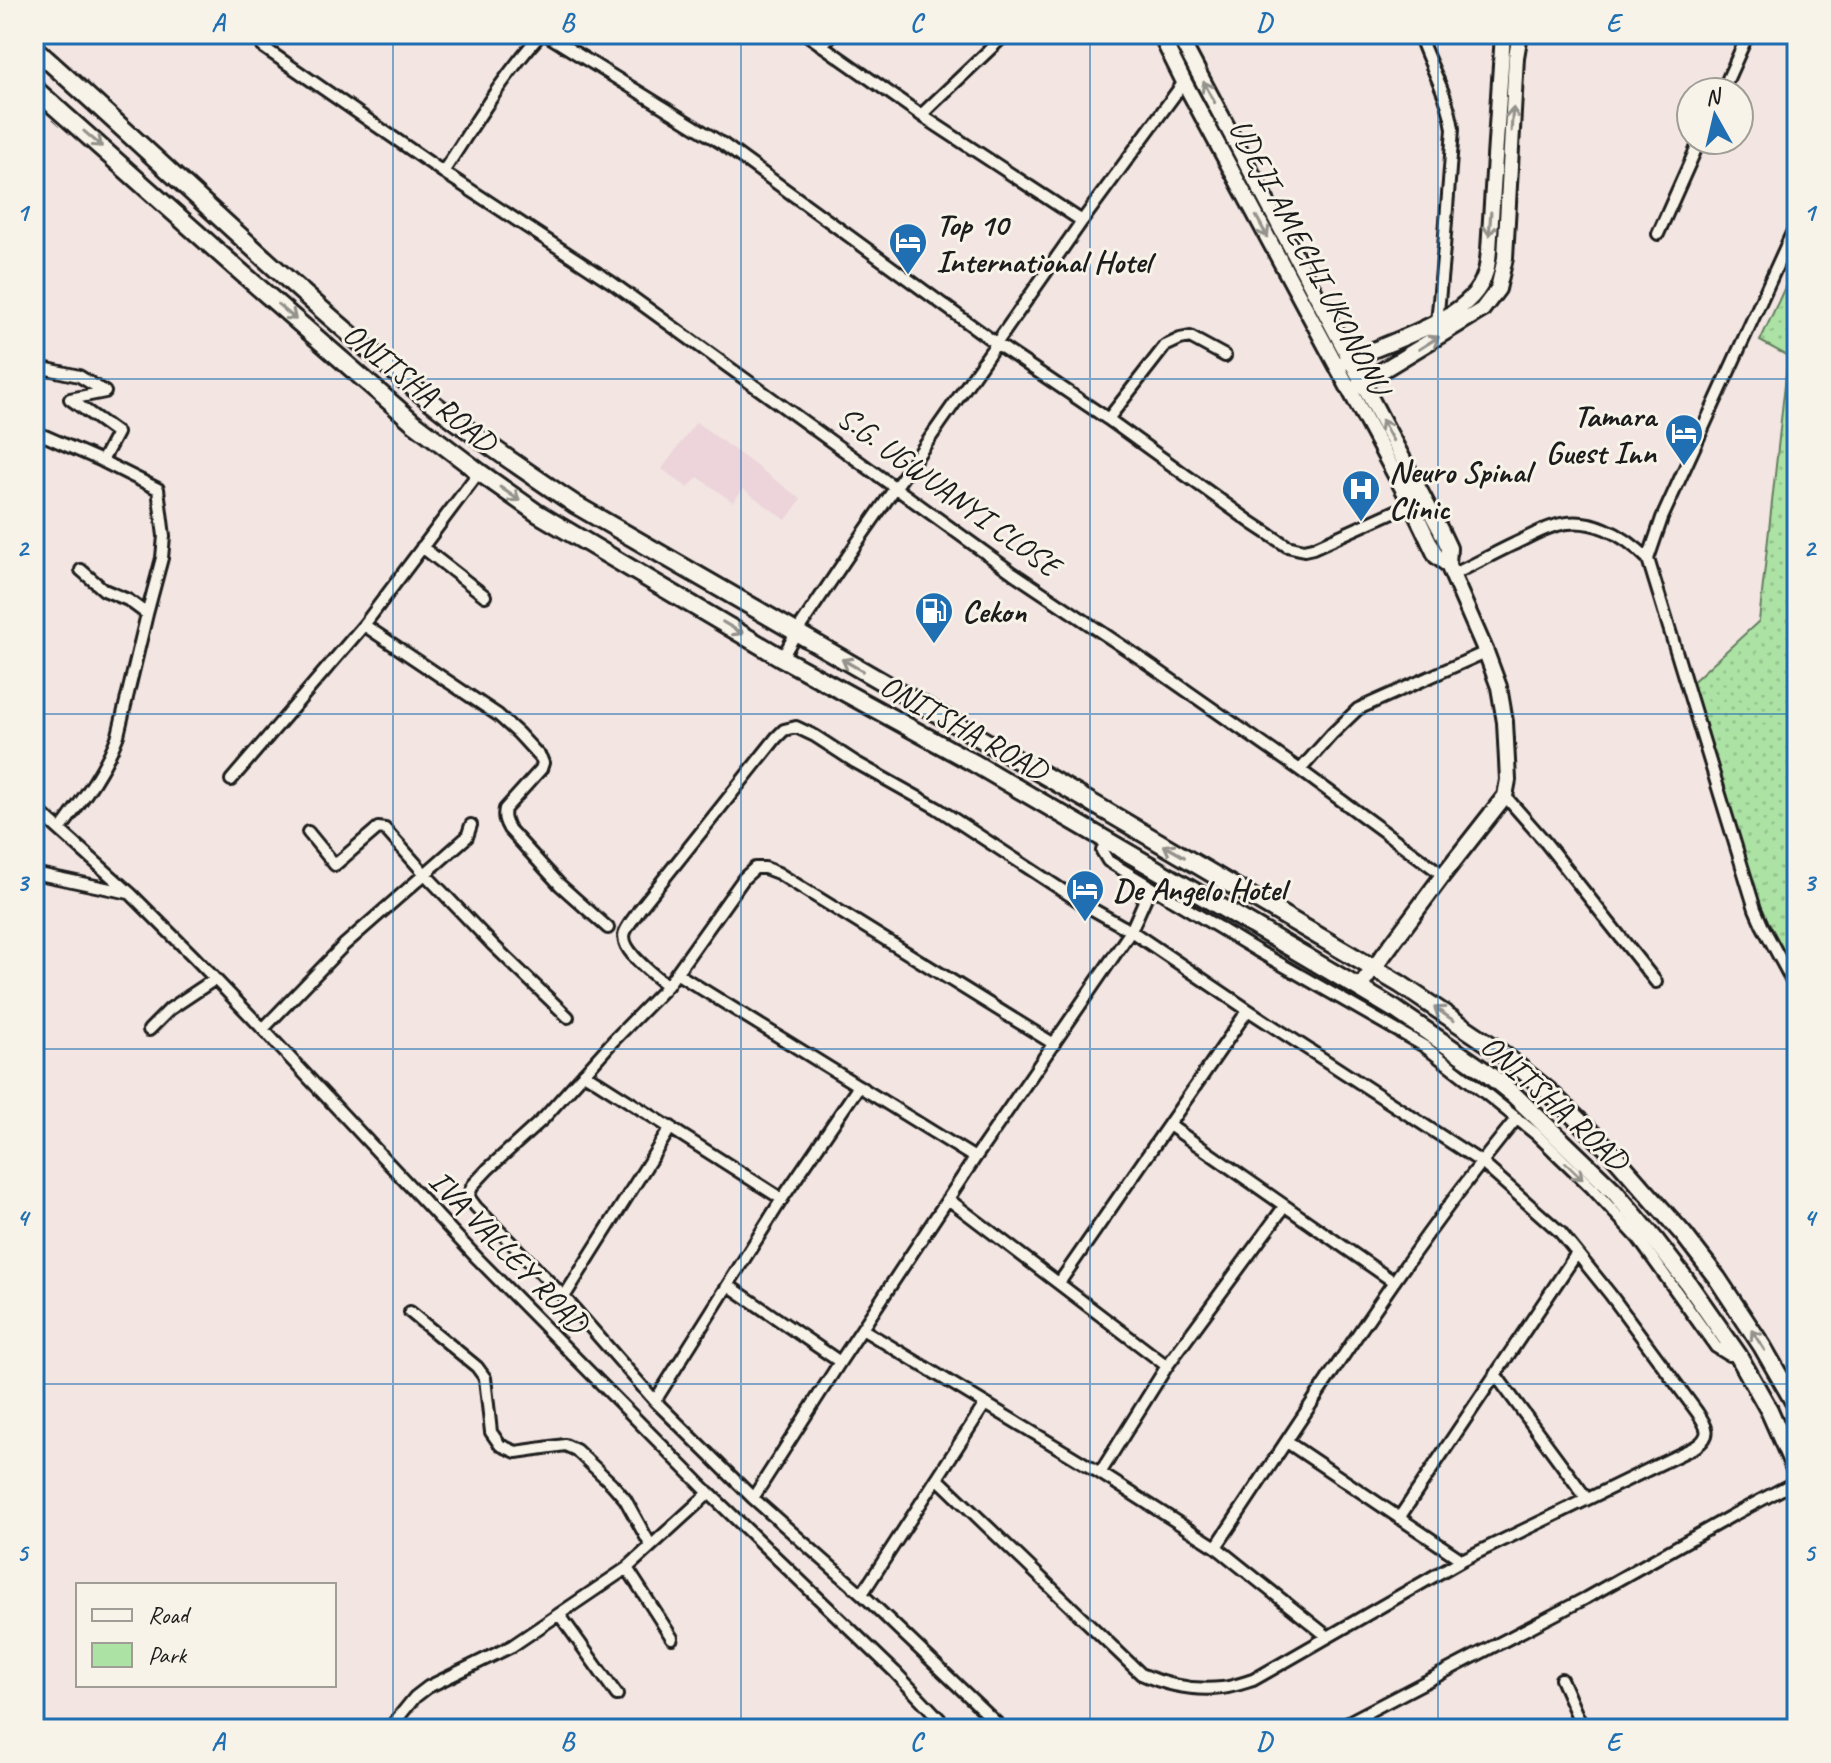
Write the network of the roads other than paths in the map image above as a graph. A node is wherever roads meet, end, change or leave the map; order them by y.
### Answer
1 (543, 34) edge
2 (806, 34) edge
3 (833, 34) edge
4 (1006, 34) edge
5 (1160, 34) edge
6 (1178, 34) edge
7 (1419, 34) edge
8 (1503, 34) edge
9 (1520, 34) edge
10 (1748, 34) edge
11 (821, 45) junction
12 (263, 47) dead end
13 (38, 51) edge
14 (1729, 76) edge
15 (1184, 82) junction
16 (34, 88) edge
17 (921, 115) junction
18 (1693, 156) edge
19 (443, 172) junction
20 (1082, 221) junction
21 (1797, 222) edge
22 (1658, 234) dead end
23 (1437, 323) junction
24 (997, 344) junction
25 (1225, 356) dead end
26 (1343, 363) junction
27 (34, 366) edge
28 (1356, 387) junction
29 (1108, 419) junction
30 (34, 433) edge
31 (102, 461) junction
32 (479, 472) junction
33 (896, 488) junction
34 (1411, 504) junction
35 (422, 547) junction
36 (1648, 559) junction
37 (81, 570) dead end
38 (1450, 570) junction
39 (485, 596) dead end
40 (147, 614) junction
41 (364, 625) junction
42 (796, 633) junction
43 (1486, 652) junction
44 (782, 658) junction
45 (1300, 770) junction
46 (231, 780) dead end
47 (1505, 796) junction
48 (34, 807) edge
49 (471, 825) dead end
50 (60, 830) junction
51 (308, 832) dead end
52 (1106, 840) junction
53 (34, 873) edge
54 (425, 874) junction
55 (1443, 875) junction
56 (1150, 888) junction
57 (131, 894) junction
58 (608, 928) dead end
59 (1131, 931) junction
60 (1374, 969) junction
61 (676, 973) junction
62 (215, 979) junction
63 (1656, 982) dead end
64 (667, 986) junction
65 (1359, 988) junction
66 (1797, 990) edge
67 (1248, 1010) junction
68 (568, 1017) dead end
69 (263, 1029) junction
70 (149, 1030) dead end
71 (1054, 1044) junction
72 (584, 1073) junction
73 (859, 1086) junction
74 (1517, 1118) junction
75 (1169, 1125) junction
76 (671, 1127) junction
77 (975, 1158) junction
78 (1481, 1162) junction
79 (782, 1199) junction
80 (948, 1199) junction
81 (1284, 1207) junction
82 (1577, 1253) junction
83 (1394, 1282) junction
84 (1059, 1283) junction
85 (728, 1285) junction
86 (564, 1297) junction
87 (410, 1312) dead end
88 (862, 1329) junction
89 (1738, 1355) junction
90 (840, 1362) junction
91 (1167, 1366) junction
92 (1495, 1374) junction
93 (655, 1401) junction
94 (985, 1404) junction
95 (1797, 1407) edge
96 (1287, 1442) junction
97 (1100, 1473) junction
98 (1797, 1473) edge
99 (937, 1478) junction
100 (1797, 1481) edge
101 (709, 1493) junction
102 (753, 1498) junction
103 (1587, 1499) junction
104 (1399, 1518) junction
105 (651, 1546) junction
106 (1216, 1547) junction
107 (1462, 1560) junction
108 (627, 1568) junction
109 (862, 1594) junction
110 (559, 1614) junction
111 (1327, 1636) junction
112 (672, 1638) dead end
113 (1561, 1679) dead end
114 (617, 1695) dead end
115 (389, 1729) edge
116 (949, 1729) edge
117 (1003, 1729) edge
118 (1335, 1729) edge
119 (1583, 1729) edge

1 - 19 street
1 - 24 street
2 - 11 street
3 - 11 street
4 - 17 street
5 - 15 main road, UDEJI AMECHI UKONONU
26 -> 6 main road, UDEJI AMECHI UKONONU
7 - 23 street
8 -> 23 main road
28 -> 9 main road
10 - 14 street
11 - 17 street
12 - 19 street, S.G. UGWUANYI CLOSE
13 - 42 main road, ONITSHA ROAD
15 - 20 street
15 -> 26 main road, UDEJI AMECHI UKONONU
16 -> 32 main road, ONITSHA ROAD
17 - 20 street
18 - 22 street
19 - 33 street, S.G. UGWUANYI CLOSE
20 - 24 street
21 - 36 street
23 - 26 main road
24 - 29 street
24 - 33 street
25 - 29 street
26 - 28 main road, UDEJI AMECHI UKONONU
27 - 31 street
28 - 34 main road, UDEJI AMECHI UKONONU
38 -> 28 main road
29 - 34 street
30 - 31 street
31 - 40 street
32 - 35 street
32 -> 44 main road, ONITSHA ROAD
33 - 42 street
33 - 45 street, S.G. UGWUANYI CLOSE
34 - 38 main road, UDEJI AMECHI UKONONU
35 - 39 street
35 - 41 street
36 - 38 street
36 - 66 street
37 - 40 street
38 - 43 main road
40 - 50 street
41 - 46 street
41 - 58 street
42 - 44 street
60 -> 42 main road, ONITSHA ROAD
43 - 45 street
43 - 47 main road
44 - 52 main road, ONITSHA ROAD
45 - 55 street, S.G. UGWUANYI CLOSE
47 - 55 main road
47 - 63 street
48 - 50 street, IVA VALLEY ROAD
49 - 54 street
50 - 57 street, IVA VALLEY ROAD
51 - 54 street
52 - 56 street
52 - 65 main road, ONITSHA ROAD
53 - 57 street
54 - 68 street
54 - 69 street
55 - 60 main road
56 - 59 street
56 - 74 street
57 - 62 street, IVA VALLEY ROAD
59 - 64 street
59 - 67 street
59 - 71 street
60 - 65 main road
95 -> 60 main road, ONITSHA ROAD
61 - 64 street
61 - 71 street
61 - 73 street
62 - 69 street, IVA VALLEY ROAD
62 - 70 street
64 - 72 street
65 - 89 main road, ONITSHA ROAD
67 - 75 street
67 - 78 street
69 - 101 street, IVA VALLEY ROAD
71 - 77 street
72 - 76 street
72 - 86 street
73 - 77 street
73 - 79 street
74 - 78 street
74 -> 89 street
75 - 81 street
75 - 84 street
76 - 79 street
76 - 86 street
77 - 80 street
78 - 82 street
78 - 83 street
79 - 85 street
80 - 84 street
80 - 88 street
81 - 83 street
81 - 91 street
82 - 92 street
82 - 103 street
83 - 96 street
84 - 91 street
85 - 90 street
85 - 93 street
86 - 93 street
87 - 105 street
88 - 90 street
88 - 94 street
89 - 98 main road, ONITSHA ROAD
90 - 102 street
91 - 97 street
92 - 103 street
92 - 104 street
93 - 102 street
94 - 97 street
94 - 99 street
96 - 104 street
96 - 106 street
97 - 106 street
99 - 109 street
99 - 111 street
100 - 118 street
101 - 105 street
101 - 116 street, IVA VALLEY ROAD
102 - 109 street
103 - 107 street
104 - 107 street
105 - 108 street
106 - 111 street
107 - 111 street
108 - 110 street
108 - 112 street
109 - 117 street
110 - 114 street
110 - 115 street
113 - 119 street

